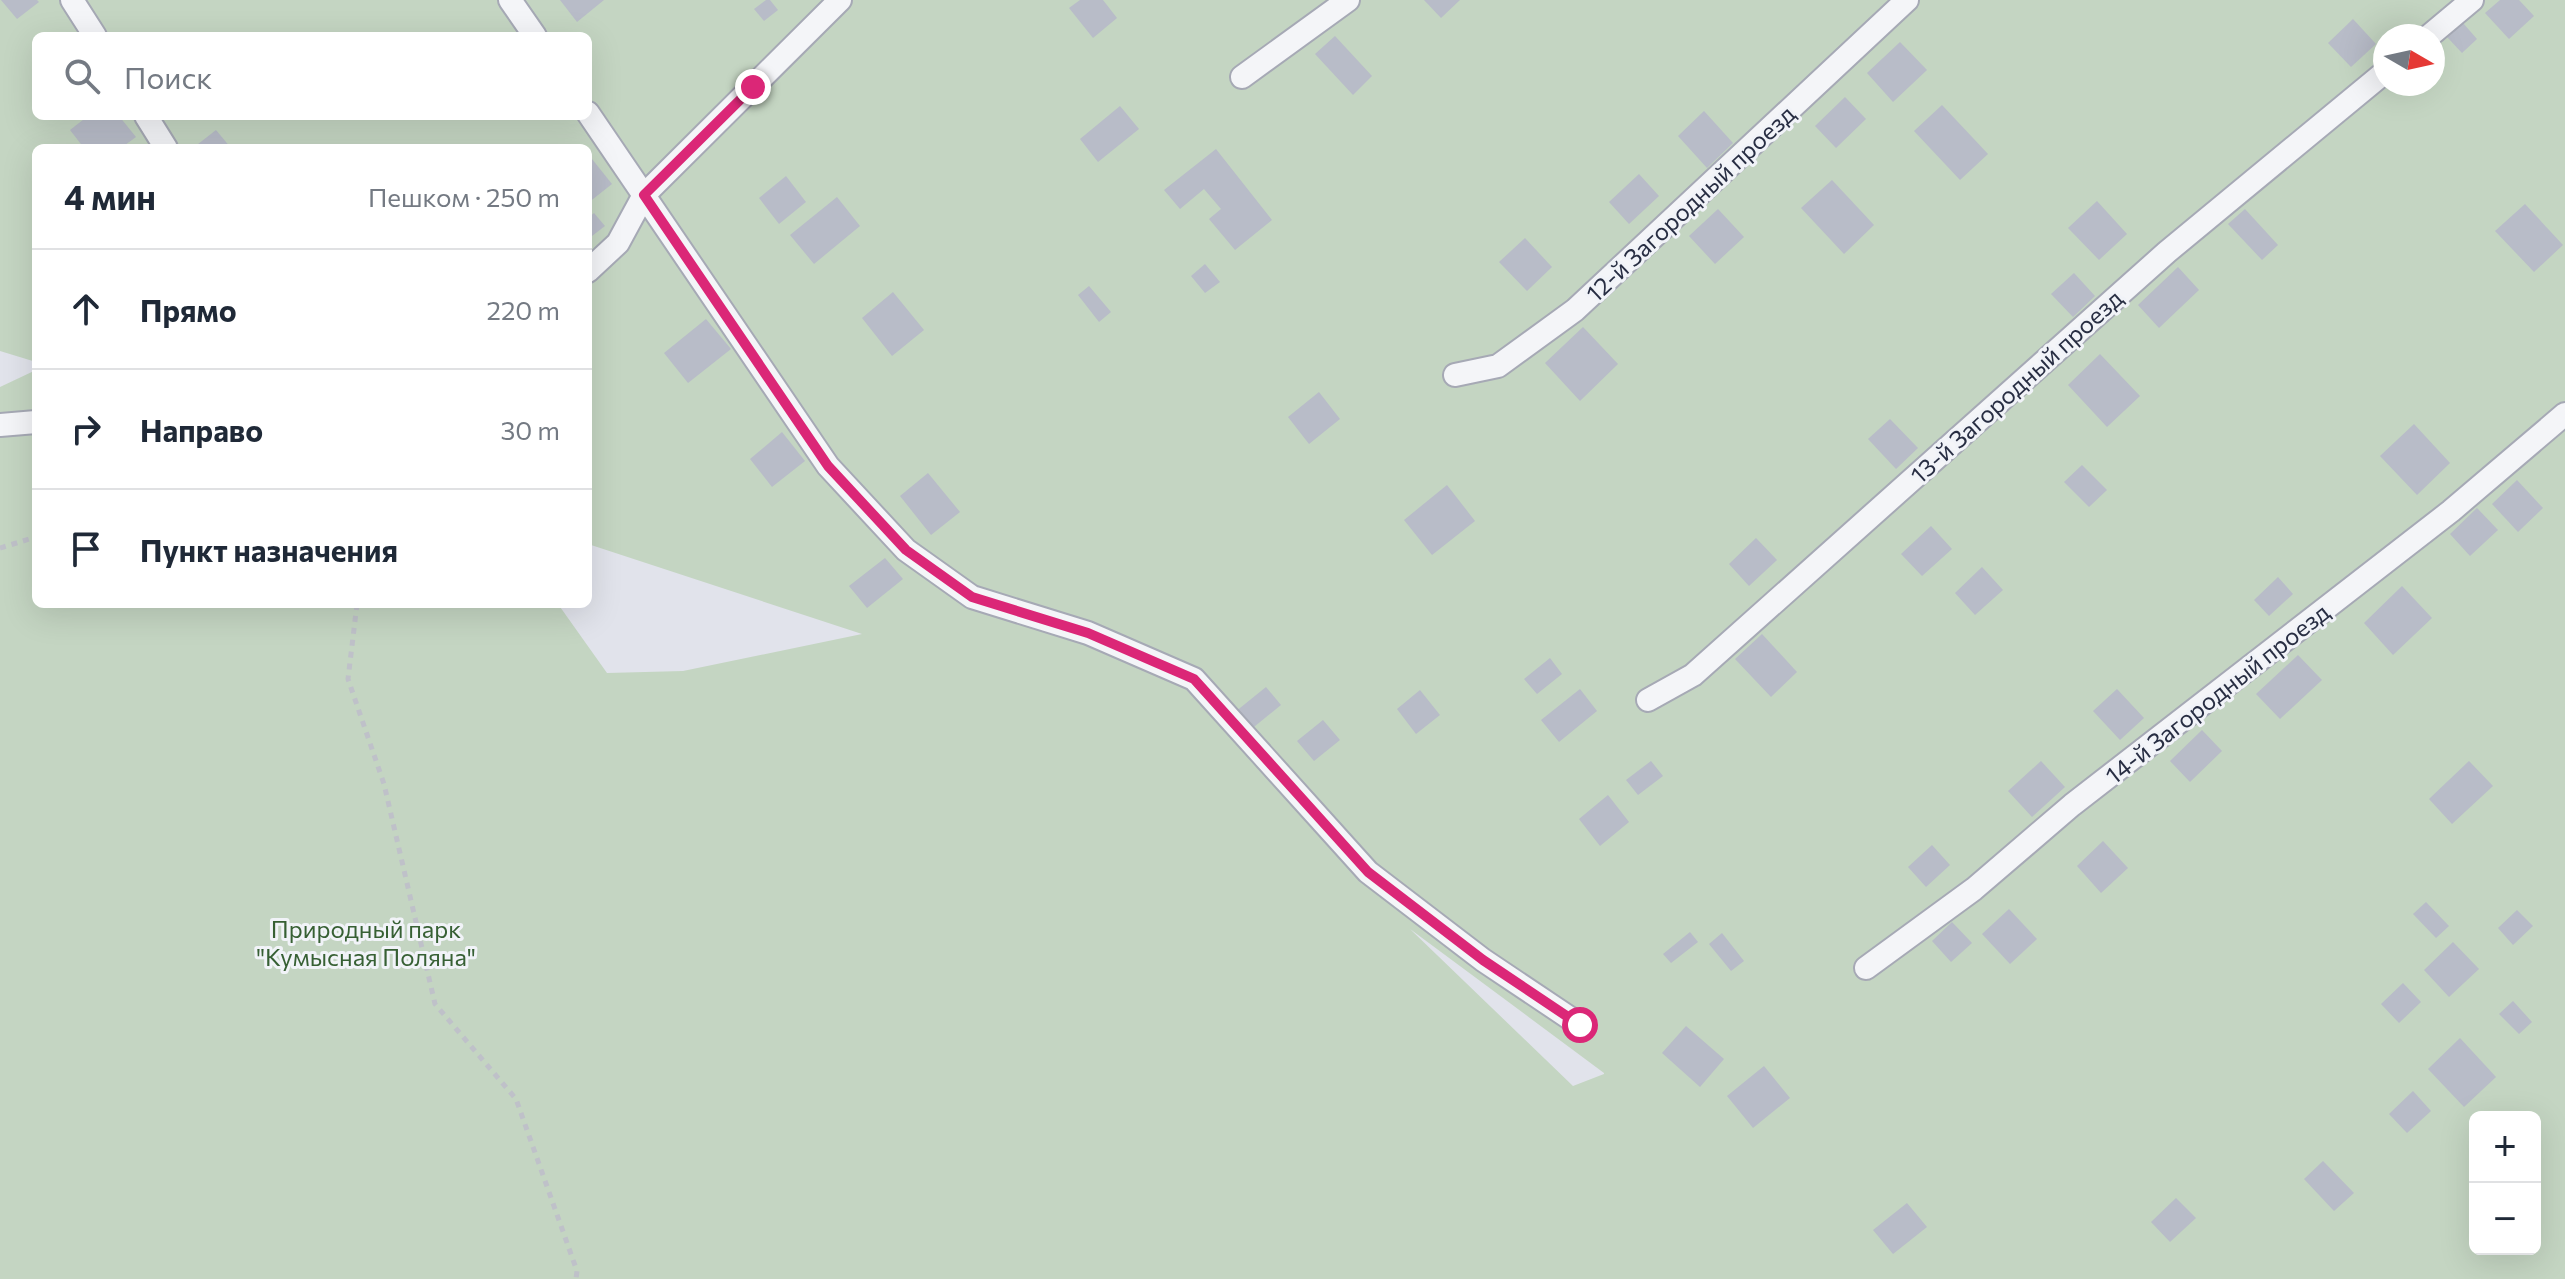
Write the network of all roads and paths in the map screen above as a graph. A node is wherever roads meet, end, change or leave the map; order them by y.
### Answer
1 (72, 0) edge
2 (510, 0) edge
3 (840, 0) edge
4 (1348, 0) edge
5 (1907, 0) edge
6 (2472, 0) edge
7 (2443, 24) edge
8 (92, 32) edge
9 (532, 32) edge
10 (1242, 77) dead end
11 (2373, 82) edge
12 (592, 119) edge
13 (148, 120) edge
14 (164, 144) edge
15 (644, 195) junction
16 (592, 267) edge
17 (1455, 375) dead end
18 (2565, 414) edge
19 (32, 422) edge
20 (0, 425) edge
21 (32, 538) edge
22 (0, 548) edge
23 (357, 608) edge
24 (1648, 700) dead end
25 (1866, 968) dead end
26 (1580, 1025) dead end
27 (576, 1279) edge

1 - 8 lane
2 - 9 lane
3 - 15 lane
4 - 10 lane
5 - 17 lane, 12-й Загородный проезд
6 - 7 lane
11 - 24 lane, 13-й Загородный проезд
12 - 15 lane
13 - 14 lane
15 - 16 lane
15 - 26 lane
18 - 25 lane, 14-й Загородный проезд
19 - 20 lane
21 - 22 path
23 - 27 path

